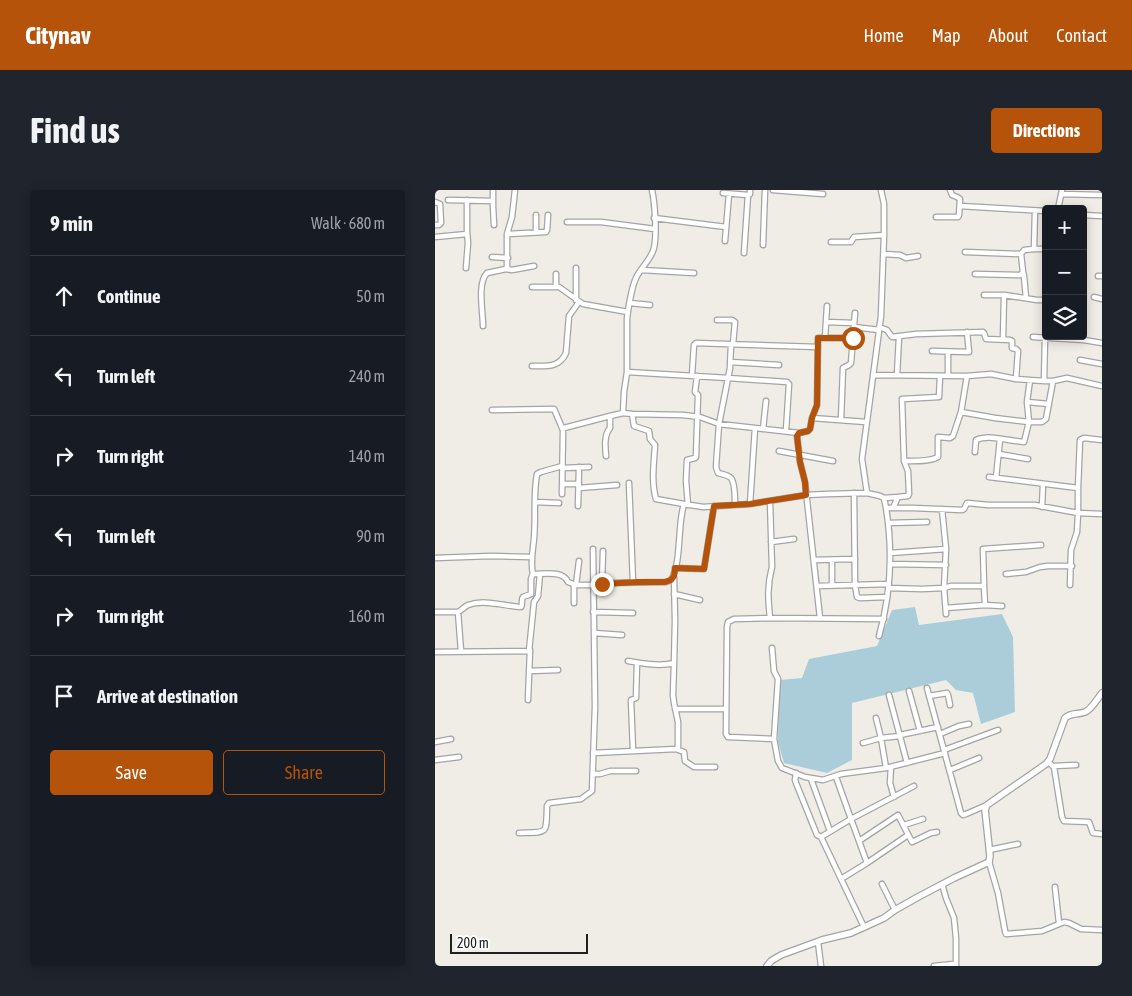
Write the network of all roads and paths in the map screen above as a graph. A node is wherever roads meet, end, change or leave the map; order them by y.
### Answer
1 (493, 190) edge
2 (515, 190) edge
3 (652, 190) edge
4 (765, 190) edge
5 (773, 190) edge
6 (881, 190) edge
7 (950, 190) edge
8 (749, 192) edge
9 (1061, 192) edge
10 (723, 194) dead end
11 (729, 194) junction
12 (823, 194) dead end
13 (1101, 195) edge
14 (448, 200) dead end
15 (467, 200) junction
16 (493, 201) junction
17 (435, 202) edge
18 (1059, 205) edge
19 (960, 206) junction
20 (1035, 211) junction
21 (1042, 212) edge
22 (1087, 214) edge
23 (537, 215) dead end
24 (548, 215) dead end
25 (1102, 216) edge
26 (936, 217) dead end
27 (655, 218) junction
28 (567, 222) dead end
29 (494, 224) dead end
30 (435, 225) edge
31 (726, 227) junction
32 (655, 228) junction
33 (536, 232) junction
34 (467, 234) junction
35 (507, 234) junction
36 (884, 235) junction
37 (435, 237) edge
38 (725, 241) dead end
39 (831, 242) dead end
40 (763, 246) dead end
41 (1034, 248) junction
42 (1042, 249) edge
43 (965, 252) dead end
44 (744, 253) dead end
45 (884, 254) junction
46 (1021, 254) junction
47 (918, 256) dead end
48 (492, 257) dead end
49 (508, 258) junction
50 (534, 266) dead end
51 (466, 268) dead end
52 (576, 268) dead end
53 (506, 269) junction
54 (642, 270) junction
55 (1023, 272) junction
56 (694, 273) dead end
57 (556, 274) dead end
58 (975, 274) dead end
59 (532, 287) dead end
60 (556, 287) junction
61 (983, 295) dead end
62 (1004, 296) junction
63 (1095, 297) dead end
64 (1026, 298) junction
65 (1102, 299) edge
66 (1042, 300) edge
67 (577, 301) junction
68 (630, 303) junction
69 (650, 305) dead end
70 (827, 306) dead end
71 (628, 312) junction
72 (855, 313) dead end
73 (717, 320) dead end
74 (825, 322) junction
75 (854, 325) junction
76 (483, 326) dead end
77 (879, 329) junction
78 (967, 332) junction
79 (899, 337) junction
80 (1033, 337) dead end
81 (825, 338) junction
82 (853, 338) junction
83 (1042, 338) edge
84 (1003, 340) junction
85 (1045, 340) edge
86 (1084, 340) edge
87 (1102, 343) edge
88 (732, 344) junction
89 (818, 347) junction
90 (931, 352) dead end
91 (948, 352) junction
92 (1080, 360) dead end
93 (730, 362) junction
94 (1102, 364) edge
95 (779, 365) dead end
96 (533, 366) dead end
97 (627, 372) junction
98 (694, 375) junction
99 (873, 375) junction
100 (897, 375) junction
101 (939, 376) junction
102 (948, 376) junction
103 (967, 376) junction
104 (728, 378) junction
105 (1016, 379) junction
106 (1030, 380) junction
107 (1044, 381) junction
108 (1053, 381) junction
109 (1102, 386) edge
110 (766, 401) dead end
111 (1027, 402) junction
112 (1049, 404) junction
113 (492, 410) dead end
114 (961, 412) junction
115 (623, 414) junction
116 (632, 414) junction
117 (609, 416) junction
118 (697, 417) junction
119 (812, 418) junction
120 (841, 420) junction
121 (866, 422) junction
122 (1029, 422) junction
123 (719, 424) junction
124 (755, 428) junction
125 (763, 429) junction
126 (563, 430) junction
127 (786, 431) junction
128 (799, 433) junction
129 (1000, 439) junction
130 (1102, 440) edge
131 (779, 451) dead end
132 (975, 452) dead end
133 (999, 454) junction
134 (800, 455) junction
135 (606, 456) dead end
136 (1028, 458) dead end
137 (833, 461) dead end
138 (903, 461) junction
139 (562, 467) junction
140 (589, 467) dead end
141 (579, 468) junction
142 (989, 477) dead end
143 (996, 478) junction
144 (629, 483) dead end
145 (562, 484) junction
146 (1043, 484) junction
147 (579, 486) junction
148 (617, 486) dead end
149 (1079, 488) junction
150 (854, 493) junction
151 (867, 493) junction
152 (562, 494) dead end
153 (806, 495) junction
154 (898, 497) junction
155 (884, 498) junction
156 (770, 501) junction
157 (535, 502) junction
158 (559, 504) dead end
159 (686, 504) junction
160 (750, 504) junction
161 (735, 505) junction
162 (578, 506) dead end
163 (714, 506) junction
164 (1042, 506) junction
165 (886, 508) junction
166 (893, 508) junction
167 (942, 509) junction
168 (1078, 513) junction
169 (1102, 514) edge
170 (927, 522) dead end
171 (888, 523) junction
172 (794, 539) dead end
173 (771, 542) junction
174 (1041, 545) dead end
175 (593, 549) dead end
176 (946, 549) junction
177 (603, 551) dead end
178 (890, 553) junction
179 (531, 557) junction
180 (435, 558) edge
181 (855, 559) junction
182 (814, 560) junction
183 (832, 560) junction
184 (579, 561) dead end
185 (890, 564) junction
186 (946, 565) junction
187 (1071, 566) junction
188 (675, 568) junction
189 (533, 573) junction
190 (540, 574) junction
191 (1006, 574) dead end
192 (674, 576) junction
193 (633, 582) junction
194 (602, 584) junction
195 (575, 585) junction
196 (593, 585) junction
197 (855, 585) junction
198 (1070, 585) dead end
199 (817, 586) junction
200 (832, 586) junction
201 (888, 586) junction
202 (984, 586) junction
203 (945, 588) junction
204 (674, 594) junction
205 (887, 597) junction
206 (700, 600) dead end
207 (574, 604) dead end
208 (985, 605) junction
209 (1002, 606) dead end
210 (946, 608) junction
211 (435, 612) edge
212 (458, 612) junction
213 (593, 612) junction
214 (633, 613) dead end
215 (946, 614) dead end
216 (770, 618) junction
217 (820, 618) junction
218 (884, 619) junction
219 (594, 633) junction
220 (622, 635) dead end
221 (879, 636) dead end
222 (772, 648) dead end
223 (529, 650) junction
224 (461, 651) junction
225 (435, 652) edge
226 (628, 661) dead end
227 (637, 663) junction
228 (674, 663) junction
229 (529, 670) junction
230 (558, 670) dead end
231 (927, 688) dead end
232 (909, 691) dead end
233 (1102, 694) edge
234 (889, 695) dead end
235 (929, 696) junction
236 (528, 700) dead end
237 (950, 705) dead end
238 (675, 709) junction
239 (726, 709) junction
240 (876, 718) dead end
241 (969, 724) dead end
242 (938, 727) junction
243 (998, 730) dead end
244 (920, 731) junction
245 (940, 734) junction
246 (900, 736) junction
247 (881, 738) junction
248 (451, 739) dead end
249 (774, 739) junction
250 (435, 742) edge
251 (863, 743) dead end
252 (677, 749) junction
253 (633, 751) junction
254 (945, 751) junction
255 (593, 753) junction
256 (459, 757) dead end
257 (979, 758) dead end
258 (435, 760) edge
259 (907, 763) junction
260 (1051, 764) junction
261 (1076, 765) dead end
262 (715, 767) dead end
263 (889, 768) junction
264 (950, 770) junction
265 (636, 771) dead end
266 (593, 774) junction
267 (796, 774) junction
268 (835, 777) junction
269 (811, 779) junction
270 (914, 786) dead end
271 (894, 797) junction
272 (987, 805) junction
273 (923, 819) dead end
274 (851, 820) junction
275 (904, 825) junction
276 (830, 831) junction
277 (937, 832) dead end
278 (519, 833) dead end
279 (1102, 834) edge
280 (908, 835) junction
281 (821, 837) junction
282 (859, 841) junction
283 (1018, 844) dead end
284 (989, 850) junction
285 (989, 862) junction
286 (867, 863) junction
287 (841, 879) junction
288 (882, 884) dead end
289 (942, 884) junction
290 (1055, 888) dead end
291 (895, 910) junction
292 (1059, 923) junction
293 (864, 927) junction
294 (1102, 930) edge
295 (818, 942) junction
296 (956, 965) edge
297 (767, 966) edge
298 (821, 966) edge
299 (934, 966) edge

1 - 16 street
2 - 35 street
3 - 27 street
4 - 40 street
5 - 12 street
6 - 36 street
7 - 19 street
8 - 11 street
8 - 44 street
9 - 13 street
9 - 18 street
10 - 11 street
11 - 31 street
14 - 15 street
15 - 16 street
15 - 34 street
16 - 29 street
17 - 30 street
19 - 20 street
19 - 26 street
20 - 21 street
20 - 41 street
22 - 25 street
23 - 33 street
24 - 33 street
27 - 31 street
27 - 32 street
28 - 32 street
31 - 38 street
32 - 54 street
33 - 35 street
34 - 37 street
34 - 51 street
35 - 49 street
36 - 39 street
36 - 45 street
41 - 42 street
41 - 46 street
43 - 46 street
45 - 47 street
45 - 77 street
46 - 55 street
48 - 49 street
49 - 53 street
50 - 53 street
52 - 67 street
53 - 76 street
54 - 56 street
54 - 68 street
55 - 58 street
55 - 64 street
57 - 60 street
59 - 60 street
60 - 67 street
61 - 62 street
62 - 64 street
62 - 84 street
63 - 65 street
64 - 66 street
67 - 71 street
67 - 96 street
68 - 69 street
68 - 71 street
70 - 74 street
71 - 97 street
72 - 75 street
73 - 88 street
74 - 75 street
74 - 81 street
75 - 77 street
75 - 82 street
77 - 79 street
77 - 99 street
78 - 79 street
78 - 84 street
78 - 91 street
79 - 100 street
80 - 83 street
81 - 82 street
81 - 89 street
82 - 120 street
84 - 105 street
85 - 107 street
86 - 87 street
88 - 89 street
88 - 93 street
88 - 98 street
89 - 119 street
90 - 91 street
91 - 102 street
92 - 94 street
93 - 95 street
93 - 104 street
97 - 98 street
97 - 115 street
98 - 104 street
98 - 118 street
99 - 100 street
99 - 121 street
100 - 101 street
101 - 102 street
101 - 138 street
102 - 103 street
103 - 105 street
103 - 114 street
104 - 123 street
104 - 127 street
105 - 106 street
106 - 107 street
106 - 111 street
107 - 108 street
108 - 109 street
108 - 112 street
110 - 125 street
111 - 112 street
111 - 122 street
112 - 122 street
113 - 126 street
114 - 122 street
114 - 138 street
115 - 116 street
115 - 117 street
116 - 118 street
116 - 159 street
117 - 126 street
117 - 135 street
118 - 123 street
118 - 159 street
119 - 120 street
119 - 128 street
120 - 121 street
121 - 151 street
122 - 129 street
123 - 124 street
123 - 161 street
124 - 125 street
124 - 160 street
125 - 127 street
126 - 139 street
127 - 128 street
128 - 134 street
129 - 132 street
129 - 133 street
130 - 149 street
131 - 134 street
133 - 136 street
133 - 143 street
134 - 137 street
134 - 153 street
138 - 154 street
139 - 141 street
139 - 145 street
139 - 157 street
140 - 141 street
141 - 147 street
142 - 143 street
143 - 146 street
144 - 193 street
145 - 147 street
145 - 152 street
146 - 149 street
146 - 164 street
147 - 148 street
147 - 162 street
149 - 168 street
150 - 151 street
150 - 153 street
150 - 181 street
151 - 155 street
153 - 156 street
153 - 182 street
154 - 155 street
154 - 166 street
155 - 165 street
156 - 160 street
156 - 173 street
157 - 158 street
157 - 179 street
159 - 163 street
159 - 188 street
160 - 161 street
161 - 163 street
163 - 188 street
164 - 167 street
164 - 168 street
165 - 166 street
165 - 171 street
166 - 167 street
167 - 176 street
168 - 169 street
168 - 187 street
170 - 171 street
171 - 178 street
172 - 173 street
173 - 216 street
174 - 202 street
175 - 196 street
176 - 178 street
176 - 186 street
177 - 194 street
178 - 185 street
179 - 180 street
179 - 189 street
181 - 183 street
181 - 197 street
182 - 183 street
182 - 199 street
183 - 200 street
184 - 195 street
185 - 186 street
185 - 201 street
186 - 203 street
187 - 191 street
187 - 198 street
188 - 192 street
189 - 190 street
189 - 212 street
190 - 195 street
190 - 223 street
192 - 193 street
192 - 204 street
193 - 194 street
194 - 196 street
195 - 196 street
195 - 207 street
196 - 213 street
197 - 200 street
197 - 201 street
197 - 205 street
199 - 200 street
199 - 217 street
201 - 203 street
201 - 205 street
202 - 203 street
202 - 208 street
203 - 210 street
204 - 206 street
204 - 228 street
205 - 218 street
208 - 209 street
208 - 210 street
210 - 215 street
211 - 212 street
212 - 224 street
213 - 214 street
213 - 219 street
216 - 217 street
216 - 239 street
217 - 218 street
218 - 221 street
219 - 220 street
219 - 255 street
222 - 249 street
223 - 224 street
223 - 229 street
224 - 225 street
226 - 227 street
227 - 228 street
227 - 253 street
228 - 238 street
229 - 230 street
229 - 236 street
231 - 235 street
232 - 244 street
233 - 260 street
234 - 246 street
235 - 237 street
235 - 242 street
238 - 239 street
238 - 252 street
239 - 249 street
240 - 247 street
241 - 245 street
242 - 244 street
242 - 245 street
243 - 254 street
244 - 246 street
245 - 254 street
246 - 247 street
246 - 259 street
247 - 251 street
247 - 263 street
248 - 250 street
249 - 267 street
252 - 253 street
252 - 262 street
253 - 255 street
254 - 259 street
254 - 264 street
255 - 266 street
256 - 258 street
257 - 264 street
259 - 263 street
260 - 261 street
260 - 272 street
260 - 279 street
263 - 268 street
263 - 271 street
264 - 272 street
265 - 266 street
266 - 278 street
267 - 269 street
267 - 281 street
268 - 269 street
268 - 274 street
269 - 276 street
270 - 271 street
271 - 274 street
272 - 284 street
273 - 275 street
274 - 276 street
274 - 282 street
275 - 280 street
275 - 282 street
276 - 281 street
277 - 280 street
280 - 286 street
281 - 287 street
282 - 286 street
283 - 284 street
284 - 285 street
285 - 289 street
285 - 292 street
286 - 287 street
287 - 293 street
288 - 291 street
289 - 291 street
289 - 296 street
290 - 292 street
291 - 293 street
292 - 294 street
293 - 295 street
295 - 297 street
295 - 298 street
296 - 299 street

